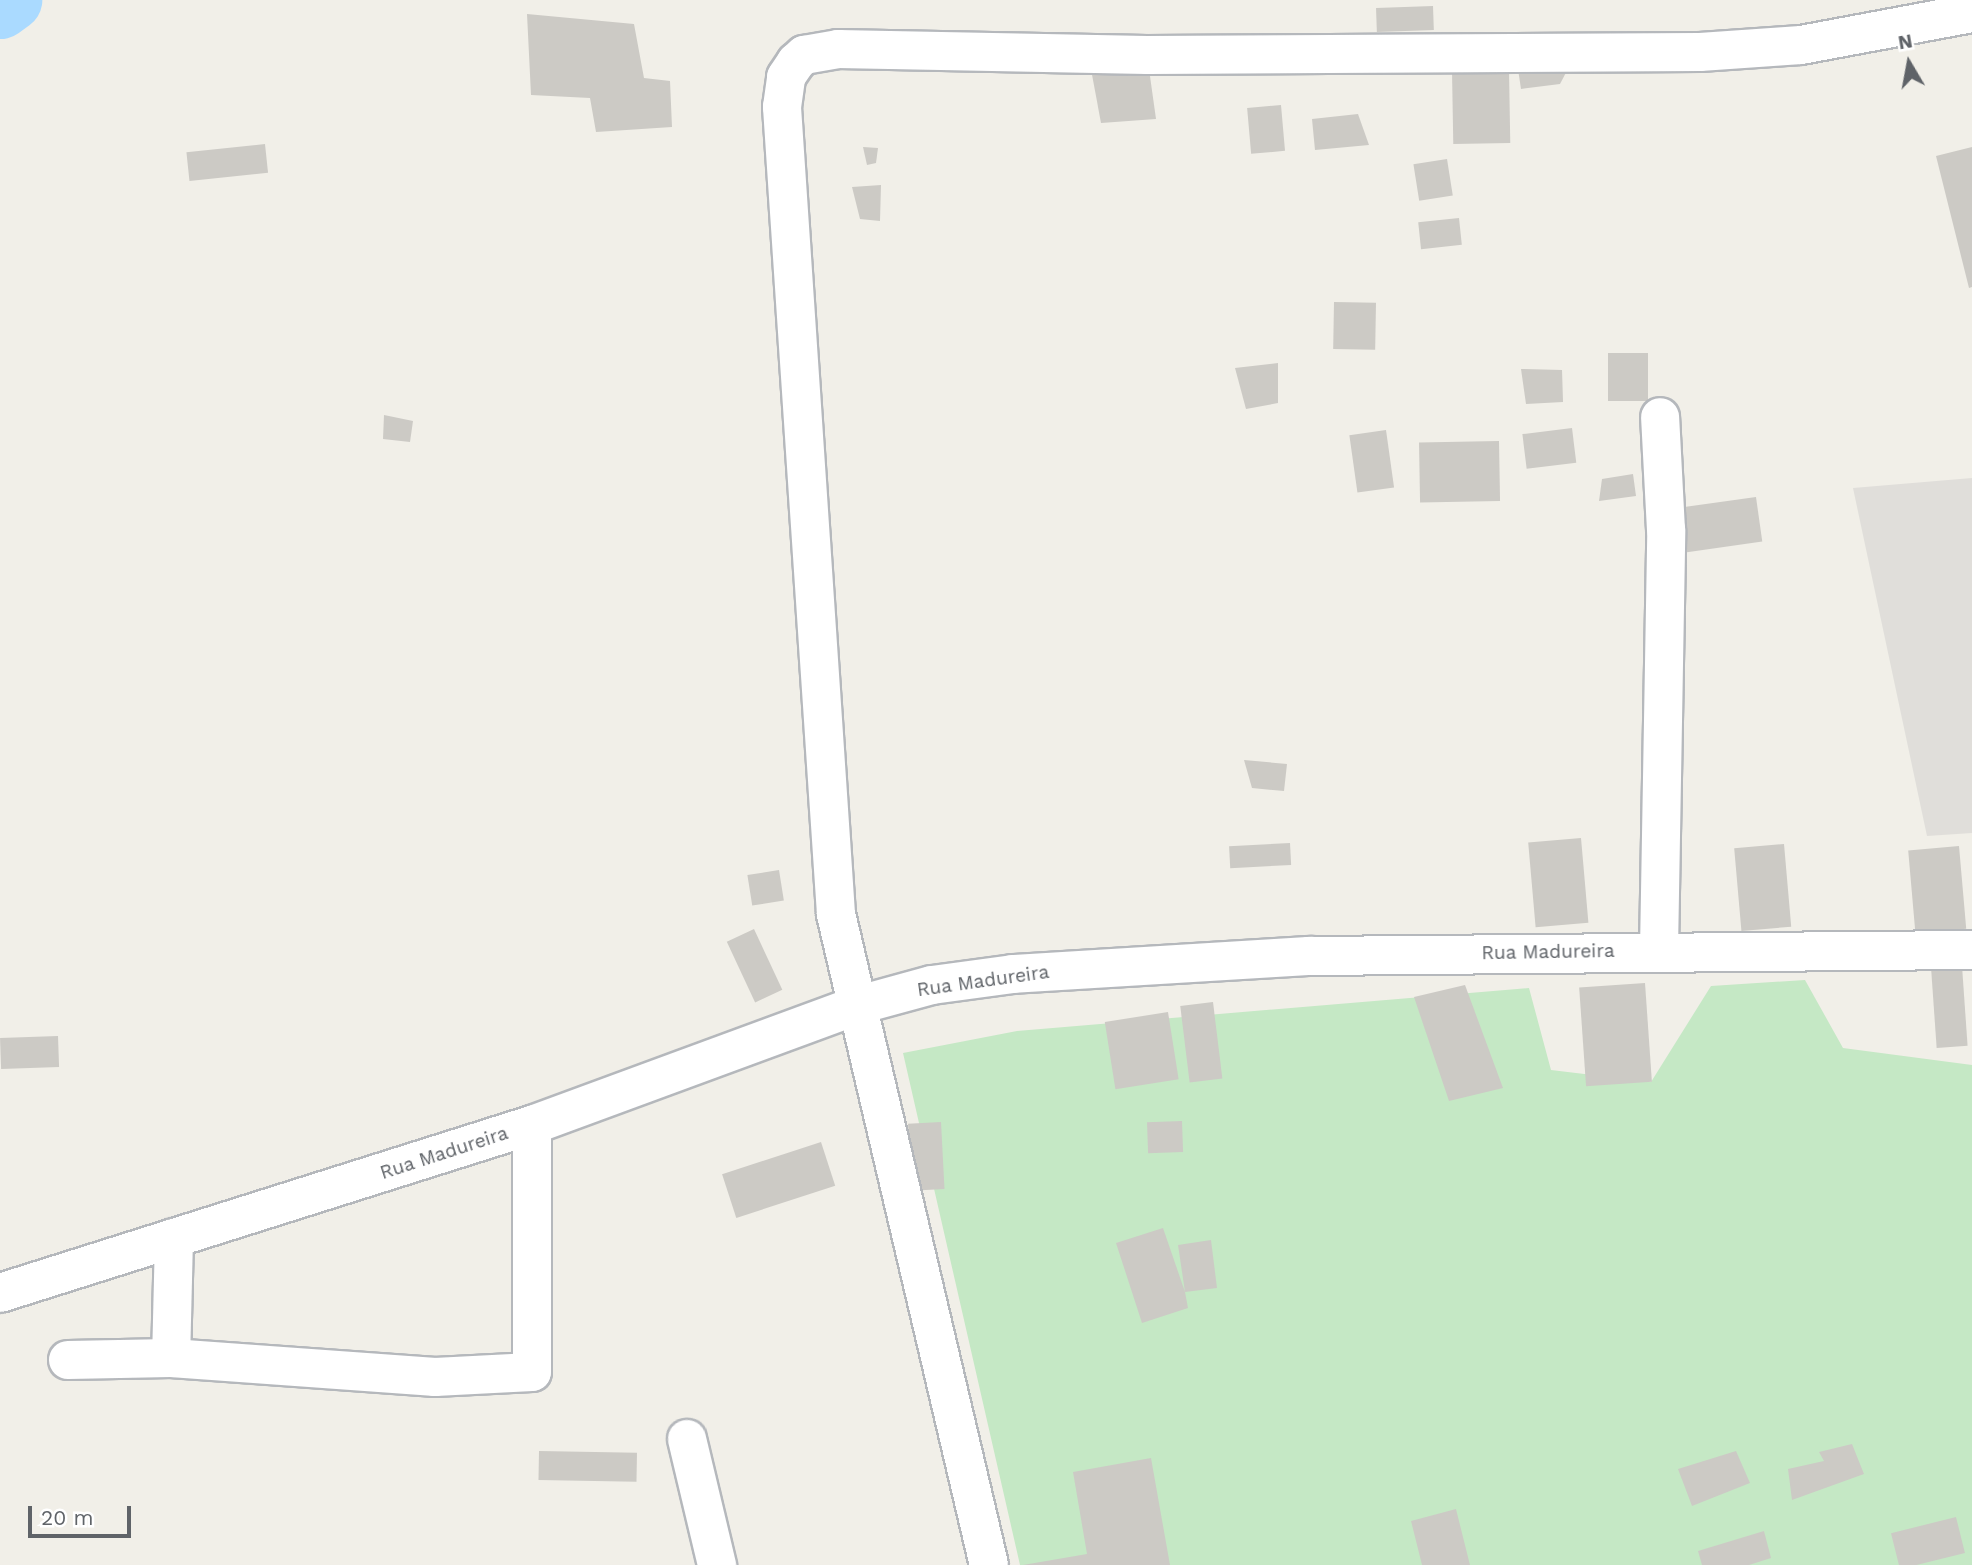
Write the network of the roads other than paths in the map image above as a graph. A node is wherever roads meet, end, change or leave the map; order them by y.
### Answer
1 (1972, 13) edge
2 (1660, 416) dead end
3 (1659, 950) junction
4 (1972, 950) edge
5 (855, 1006) junction
6 (532, 1125) junction
7 (173, 1238) junction
8 (0, 1293) edge
9 (171, 1358) junction
10 (68, 1360) dead end
11 (687, 1439) dead end
12 (717, 1565) edge
13 (989, 1565) edge

1 - 5 street
2 - 3 street
3 - 4 street, Rua Madureira
3 - 5 street, Rua Madureira
5 - 6 street, Rua Madureira
5 - 13 street
6 - 7 street, Rua Madureira
6 - 9 street
7 - 8 street, Rua Madureira
7 - 9 street
9 - 10 street
11 - 12 street

